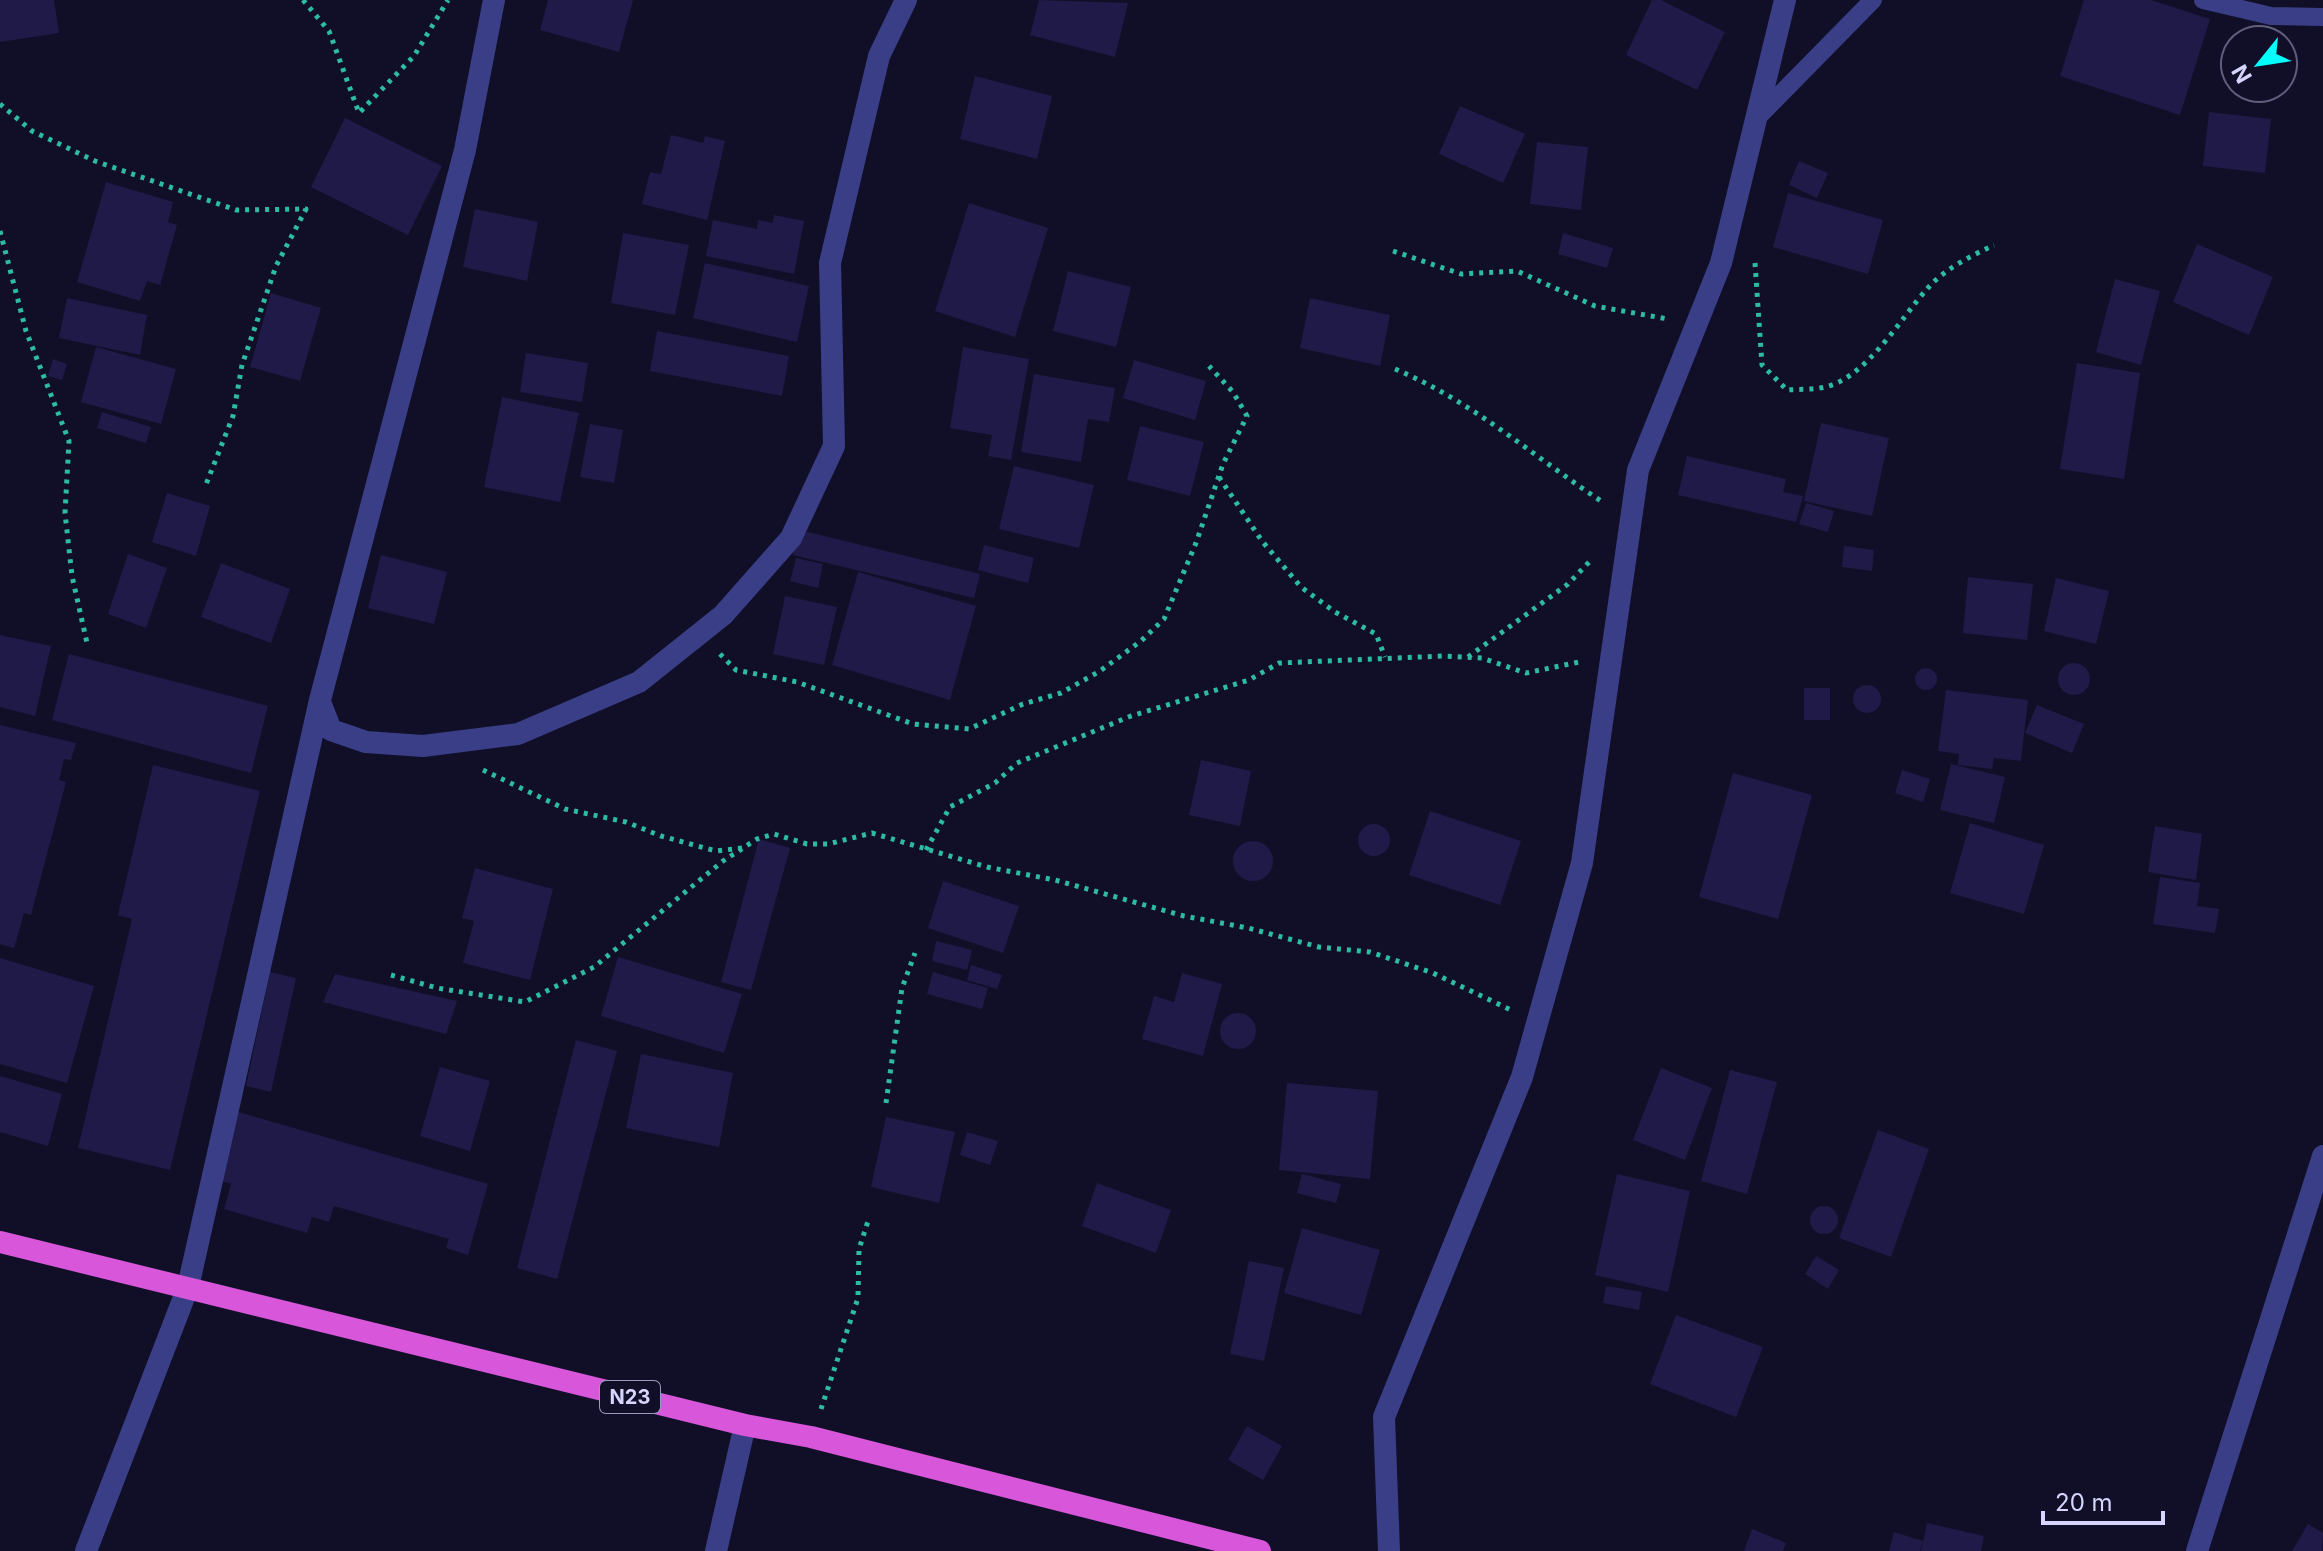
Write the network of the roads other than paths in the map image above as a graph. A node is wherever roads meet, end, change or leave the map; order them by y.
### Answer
1 (494, 0) edge
2 (906, 0) edge
3 (1785, 0) edge
4 (1873, 0) edge
5 (2203, 0) edge
6 (2323, 17) edge
7 (1759, 116) junction
8 (320, 700) junction
9 (2323, 1156) edge
10 (0, 1242) edge
11 (188, 1287) junction
12 (745, 1425) junction
13 (86, 1551) edge
14 (716, 1551) edge
15 (1260, 1551) edge
16 (1389, 1551) edge
17 (2197, 1551) edge

1 - 8 street
2 - 8 street
3 - 7 street
4 - 7 lane
5 - 6 lane
7 - 16 street
8 - 11 street
9 - 17 street
10 - 11 highway, N23
11 - 12 highway, N23
11 - 13 street
12 - 14 street
12 - 15 highway, N23

